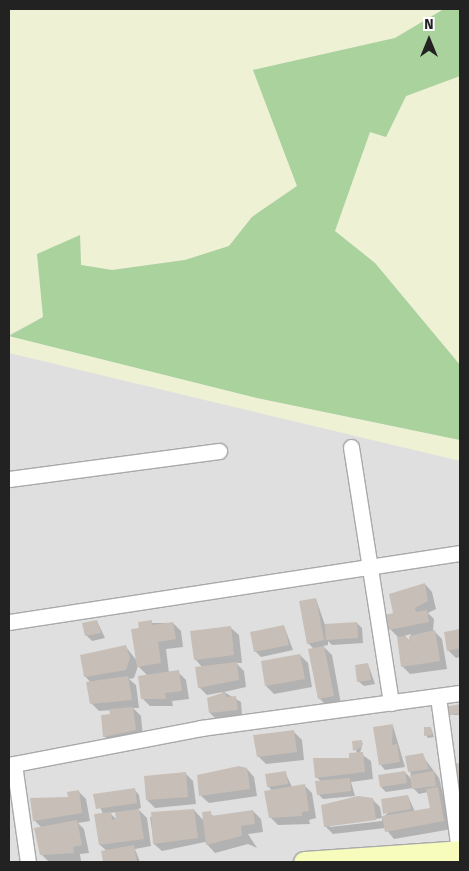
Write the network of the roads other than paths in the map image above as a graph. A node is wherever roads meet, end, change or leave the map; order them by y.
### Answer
1 (351, 447) dead end
2 (219, 451) dead end
3 (9, 479) edge
4 (460, 553) edge
5 (370, 565) junction
6 (9, 622) edge
7 (460, 693) edge
8 (438, 696) junction
9 (391, 704) junction
10 (11, 765) edge
11 (457, 803) edge
12 (460, 851) edge
13 (28, 862) edge
14 (304, 862) edge

1 - 5 street
2 - 3 street
4 - 5 street
5 - 6 street
5 - 9 street
7 - 8 street
8 - 9 street
8 - 11 street
9 - 10 street
10 - 13 street
11 - 12 street
12 - 14 street

